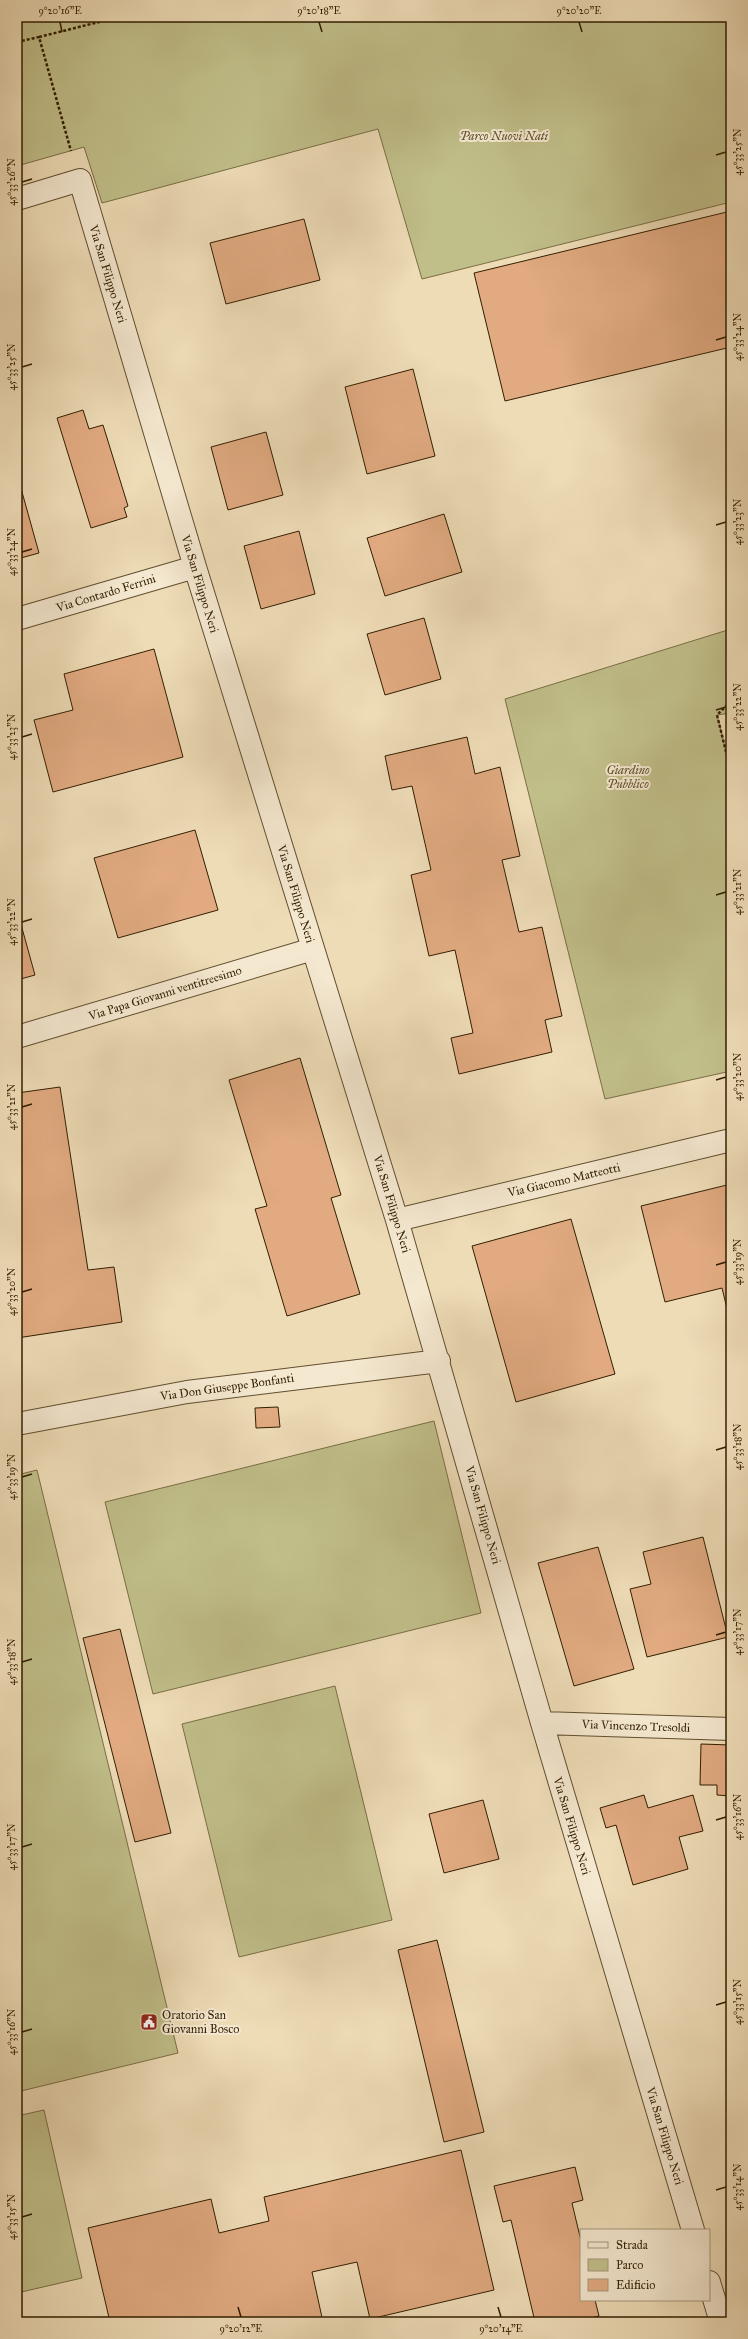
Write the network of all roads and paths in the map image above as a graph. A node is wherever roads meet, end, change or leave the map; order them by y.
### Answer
1 (119, 17) edge
2 (39, 38) junction
3 (17, 42) edge
4 (80, 180) junction
5 (17, 199) edge
6 (195, 566) junction
7 (17, 619) edge
8 (731, 701) edge
9 (731, 772) edge
10 (313, 948) junction
11 (17, 1037) edge
12 (731, 1140) edge
13 (397, 1220) junction
14 (439, 1361) junction
15 (17, 1424) edge
16 (542, 1723) junction
17 (731, 1729) edge
18 (694, 2229) edge
19 (710, 2285) edge
20 (721, 2322) edge

1 - 2 path
2 - 3 path
2 - 4 path
4 - 5 street
4 - 6 street, Via San Filippo Neri
6 - 7 street, Via Contardo Ferrini
6 - 10 street, Via San Filippo Neri
8 - 9 path
10 - 11 street, Via Papa Giovanni ventitreesimo
10 - 13 street, Via San Filippo Neri
12 - 13 street, Via Giacomo Matteotti
13 - 14 street, Via San Filippo Neri
14 - 15 street, Via Don Giuseppe Bonfanti
14 - 16 street, Via San Filippo Neri
16 - 17 street, Via Vincenzo Tresoldi
16 - 18 street, Via San Filippo Neri
19 - 20 street

